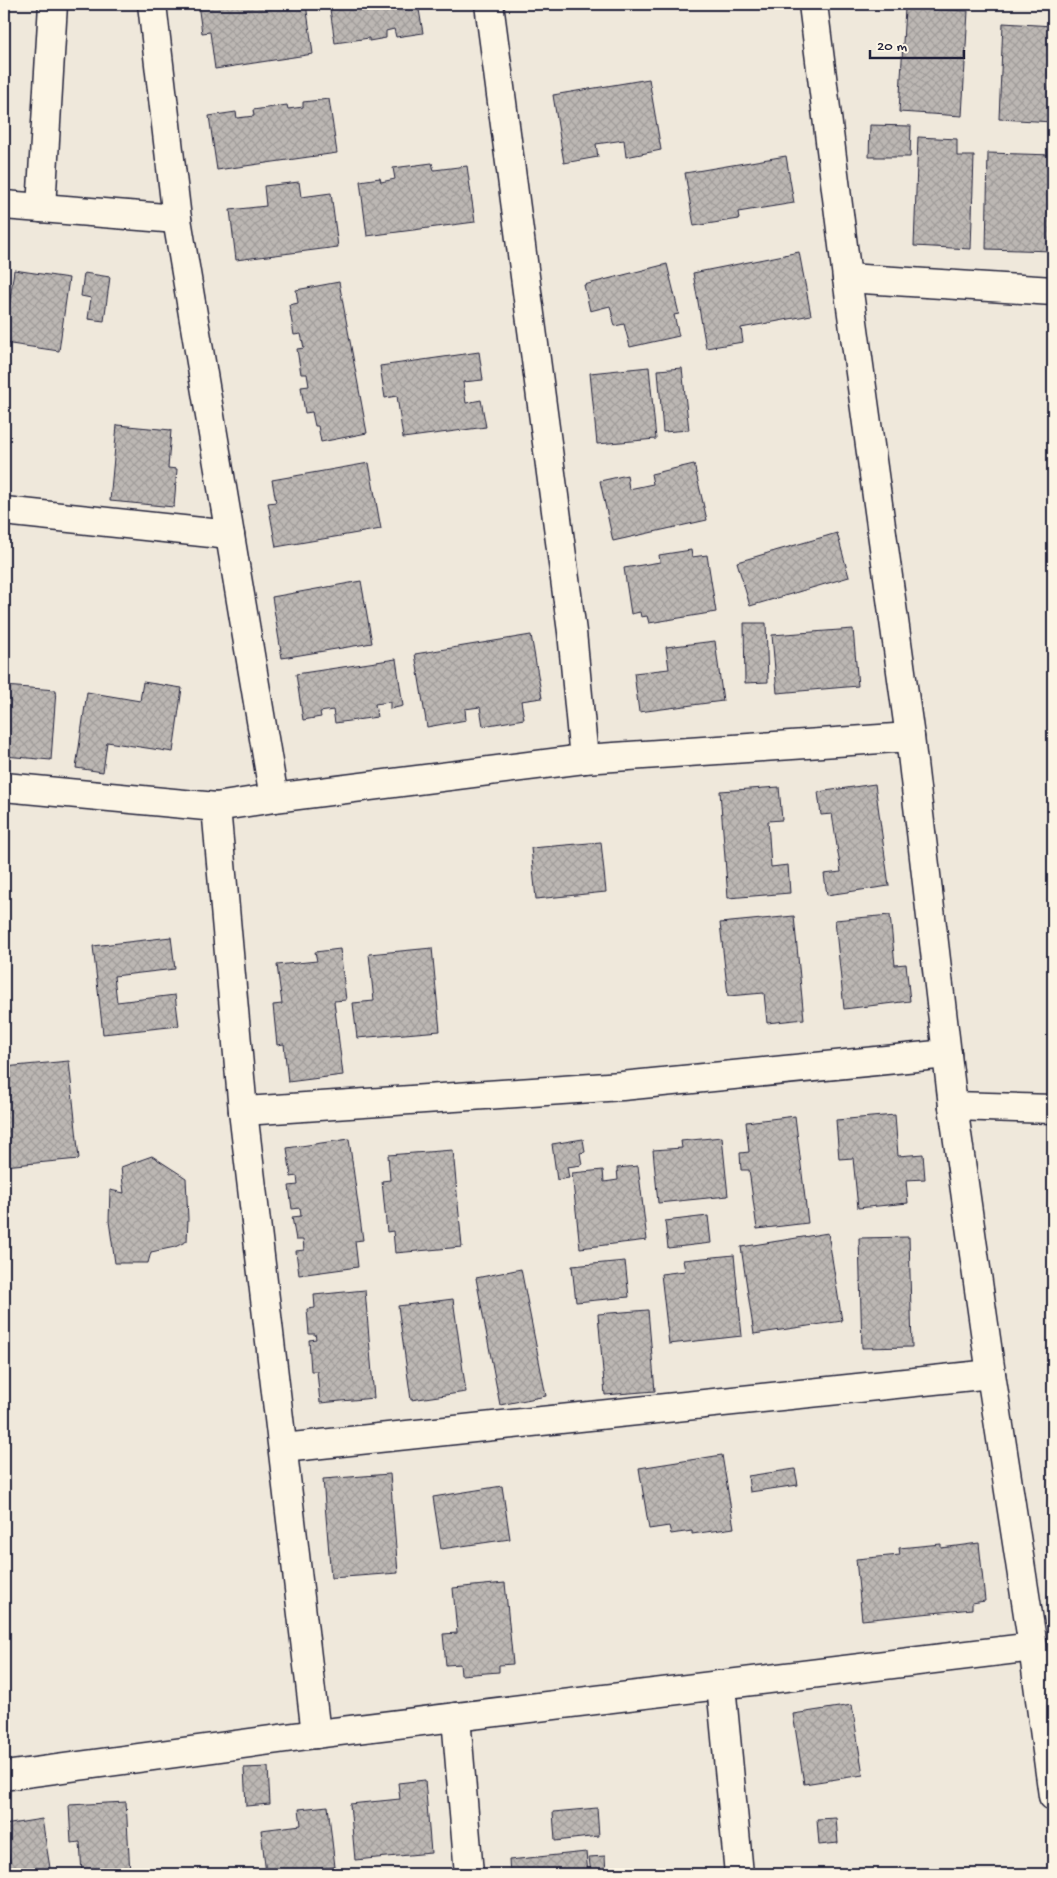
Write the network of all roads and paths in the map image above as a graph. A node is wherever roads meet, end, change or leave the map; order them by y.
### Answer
1 (53, 4) edge
2 (152, 4) edge
3 (489, 4) edge
4 (813, 4) edge
5 (4, 205) edge
6 (41, 208) junction
7 (177, 219) junction
8 (847, 278) junction
9 (1053, 291) edge
10 (4, 511) edge
11 (230, 536) junction
12 (910, 737) junction
13 (584, 759) junction
14 (4, 787) edge
15 (274, 798) junction
16 (216, 807) junction
17 (947, 1054) junction
18 (953, 1106) junction
19 (1053, 1109) edge
20 (243, 1111) junction
21 (991, 1374) junction
22 (283, 1448) junction
23 (1033, 1647) junction
24 (721, 1686) junction
25 (456, 1717) junction
26 (316, 1734) junction
27 (4, 1776) edge
28 (1053, 1796) edge
29 (469, 1874) edge
30 (739, 1874) edge

1 - 6 street
2 - 7 street
3 - 13 street
4 - 8 street
5 - 6 street
6 - 7 street
7 - 11 street
8 - 9 street
8 - 12 street
10 - 11 street
11 - 15 street
12 - 13 street
12 - 17 street
13 - 15 street
14 - 16 street
15 - 16 street
16 - 20 street
17 - 18 street
17 - 20 street
18 - 19 street
18 - 21 street
20 - 22 street
21 - 22 street
21 - 23 street
22 - 26 street
23 - 24 street
23 - 28 street
24 - 25 street
24 - 30 street
25 - 26 street
25 - 29 street
26 - 27 street

